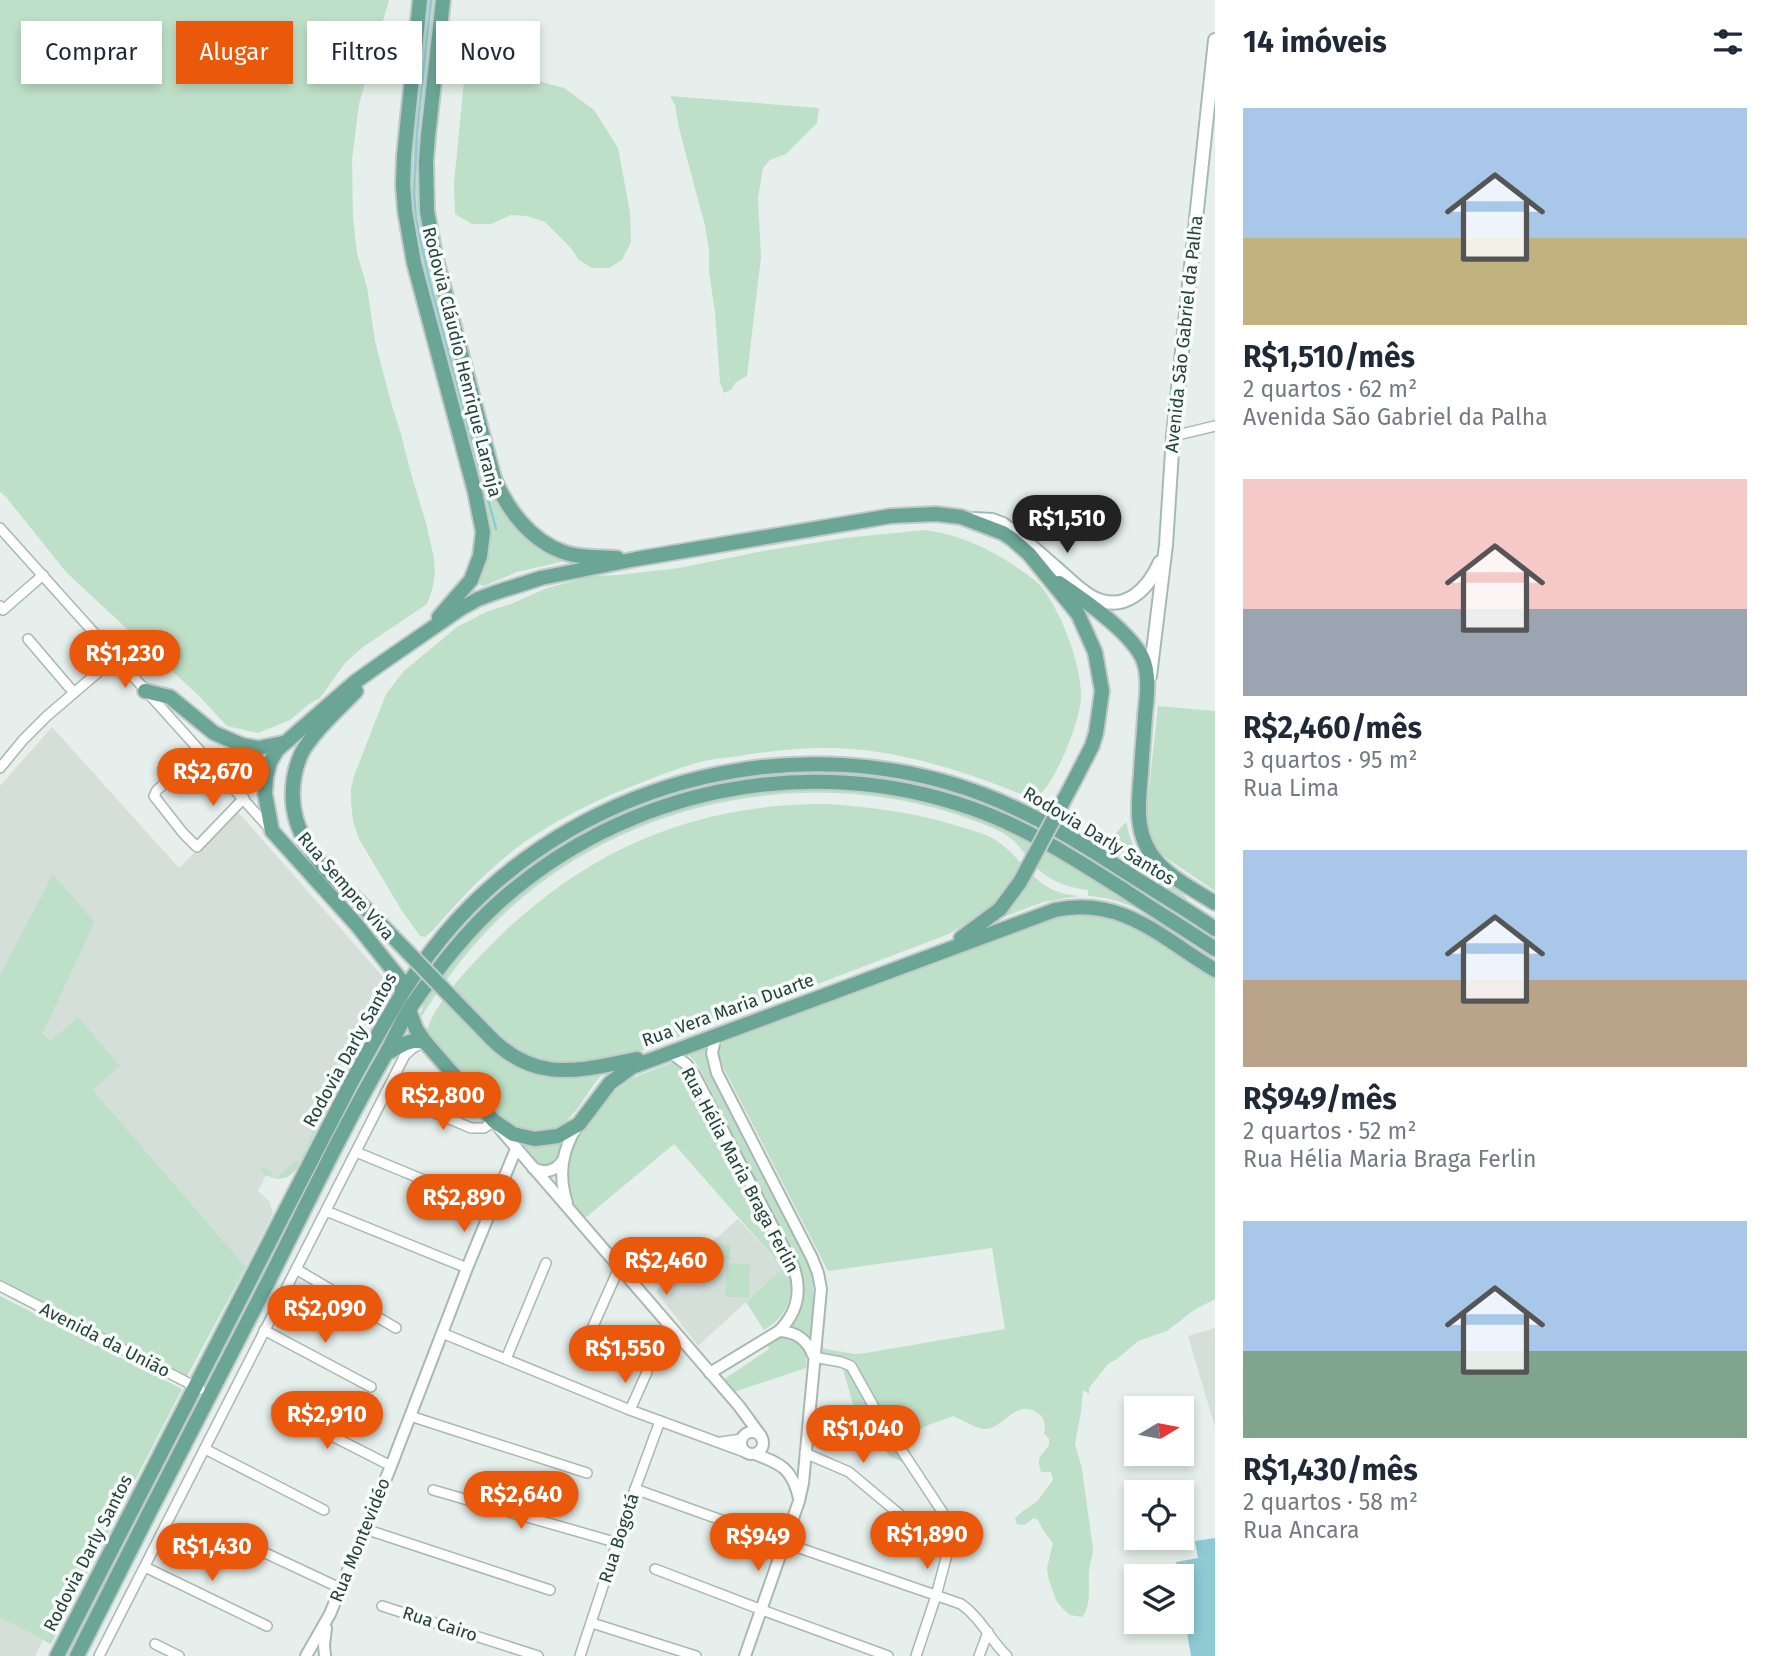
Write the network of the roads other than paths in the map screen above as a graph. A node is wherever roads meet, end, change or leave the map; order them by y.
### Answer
1 (421, 0) edge
2 (443, 0) edge
3 (1215, 40) edge
4 (1215, 426) edge
5 (1172, 436) junction
6 (963, 518) junction
7 (0, 528) edge
8 (1166, 545) junction
9 (636, 559) junction
10 (1044, 573) junction
11 (43, 575) junction
12 (2, 608) edge
13 (426, 631) junction
14 (28, 639) dead end
15 (116, 657) junction
16 (383, 662) junction
17 (145, 691) junction
18 (74, 693) junction
19 (1146, 703) junction
20 (285, 742) junction
21 (201, 753) junction
22 (0, 768) edge
23 (244, 798) junction
24 (272, 831) junction
25 (1215, 903) edge
26 (1215, 929) edge
27 (1215, 949) edge
28 (912, 962) junction
29 (1215, 970) edge
30 (402, 992) junction
31 (409, 1010) junction
32 (716, 1035) junction
33 (428, 1044) junction
34 (387, 1052) junction
35 (670, 1052) junction
36 (386, 1092) junction
37 (494, 1121) junction
38 (579, 1124) junction
39 (516, 1149) junction
40 (356, 1152) junction
41 (564, 1158) junction
42 (533, 1168) junction
43 (492, 1208) junction
44 (570, 1209) junction
45 (326, 1211) junction
46 (546, 1263) dead end
47 (467, 1268) junction
48 (619, 1268) junction
49 (296, 1269) junction
50 (0, 1286) edge
51 (396, 1328) dead end
52 (264, 1330) junction
53 (779, 1331) junction
54 (442, 1333) junction
55 (586, 1342) dead end
56 (814, 1357) junction
57 (506, 1359) junction
58 (647, 1372) dead end
59 (710, 1373) junction
60 (195, 1387) junction
61 (372, 1387) dead end
62 (211, 1395) junction
63 (739, 1406) junction
64 (277, 1408) dead end
65 (631, 1410) junction
66 (410, 1416) junction
67 (660, 1422) junction
68 (743, 1437) junction
69 (762, 1440) junction
70 (719, 1442) junction
71 (205, 1449) junction
72 (805, 1453) junction
73 (752, 1454) junction
74 (777, 1463) junction
75 (391, 1466) junction
76 (587, 1473) dead end
77 (635, 1489) junction
78 (433, 1490) dead end
79 (799, 1501) junction
80 (324, 1510) dead end
81 (214, 1529) dead end
82 (365, 1530) junction
83 (618, 1543) junction
84 (785, 1544) junction
85 (947, 1554) junction
86 (145, 1567) junction
87 (655, 1569) dead end
88 (341, 1588) junction
89 (550, 1590) dead end
90 (936, 1595) junction
91 (382, 1606) dead end
92 (762, 1610) junction
93 (330, 1614) junction
94 (592, 1623) junction
95 (267, 1626) dead end
96 (988, 1632) junction
97 (155, 1644) dead end
98 (327, 1655) edge
99 (57, 1656) edge
100 (77, 1656) edge
101 (99, 1656) edge
102 (179, 1656) edge
103 (306, 1656) edge
104 (538, 1656) edge
105 (580, 1656) edge
106 (696, 1656) edge
107 (745, 1656) edge
108 (888, 1656) edge
109 (916, 1656) edge
110 (979, 1656) edge
111 (1007, 1656) edge

1 - 13 main road, Rodovia Cláudio Henrique Laranja
2 - 9 main road, Rodovia Cláudio Henrique Laranja
3 - 5 main road, Avenida São Gabriel da Palha
4 - 5 street
5 - 8 main road, Avenida São Gabriel da Palha
6 - 8 main road, Avenida São Gabriel da Palha
6 - 9 main road
6 - 10 main road
7 - 11 street, Rua Sempre Viva
8 - 19 main road, Avenida São Gabriel da Palha
9 - 13 main road
10 - 19 main road
10 - 28 main road, bridge
11 - 12 street
11 - 15 street, Rua Sempre Viva
13 - 16 main road
14 - 18 street
15 - 17 street, Rua Sempre Viva
15 - 18 street
16 - 20 main road
16 - 35 main road, bridge
17 - 20 main road
17 - 21 street, Rua Sempre Viva
18 - 22 street
19 - 25 main road
20 - 24 main road
21 - 23 street, Rua Sempre Viva
21 - 23 street
23 - 24 street, Rua Sempre Viva
24 - 30 main road, Rua Sempre Viva
26 - 30 main road, Rodovia Darly Santos
27 - 31 main road, Rodovia Darly Santos
28 - 29 main road
28 - 32 main road, Rua Vera Maria Duarte
30 - 60 main road, Rodovia Darly Santos
31 - 33 main road
31 - 34 main road, Rodovia Darly Santos
32 - 35 main road, Rua Vera Maria Duarte
32 - 56 street, Rua Hélia Maria Braga Ferlin
33 - 34 main road
33 - 36 street
33 - 37 main road
34 - 62 main road, Rodovia Darly Santos
35 - 38 main road, Rua Vera Maria Duarte
35 - 53 street, Rua Hélia Maria Braga Ferlin
36 - 37 street
36 - 40 street
37 - 38 main road
37 - 39 street
38 - 41 street, Rua Vera Maria Duarte
39 - 42 street
39 - 43 street, Rua Montevidéo
40 - 43 street
40 - 45 street
41 - 42 street
41 - 44 street, Rua Vera Maria Duarte
42 - 44 street
43 - 47 street, Rua Montevidéo
44 - 48 street
45 - 47 street
45 - 49 street
46 - 57 street
47 - 54 street, Rua Montevidéo
48 - 55 street
48 - 59 street
49 - 51 street
49 - 52 street
50 - 60 street, Avenida da União
52 - 61 street
52 - 71 street
53 - 56 street
53 - 59 street
54 - 57 street
54 - 66 street, Rua Montevidéo
56 - 72 street, Rua Hélia Maria Braga Ferlin
56 - 85 street
57 - 65 street
58 - 65 street
59 - 63 street
60 - 62 street, Avenida da União
60 - 99 main road, Rodovia Darly Santos
62 - 100 main road, Rodovia Darly Santos
63 - 68 street
63 - 69 street
64 - 75 street
65 - 67 street
66 - 75 street, Rua Montevidéo
66 - 76 street
67 - 70 street
67 - 77 street, Rua Bogotá
68 - 69 street
68 - 70 street
68 - 73 street
69 - 73 street
69 - 74 street
70 - 73 street
71 - 80 street
71 - 86 street
72 - 74 street
72 - 79 street, Rua Hélia Maria Braga Ferlin
72 - 85 street
73 - 74 street
74 - 79 street
75 - 82 street, Rua Montevidéo
77 - 83 street, Rua Bogotá
77 - 84 street
78 - 83 street
79 - 84 street, Rua Hélia Maria Braga Ferlin
81 - 88 street
82 - 88 street, Rua Montevidéo
82 - 89 street
83 - 94 street, Rua Bogotá
84 - 90 street
84 - 92 street, Rua Hélia Maria Braga Ferlin
85 - 90 street
86 - 95 street
86 - 101 street
87 - 92 street
88 - 93 street, Rua Montevidéo
90 - 96 street
90 - 109 street
91 - 104 street, Rua Cairo
92 - 107 street, Rua Hélia Maria Braga Ferlin
92 - 108 street
93 - 98 street
93 - 103 street, Rua Montevidéo
94 - 105 street, Rua Bogotá
94 - 106 street
96 - 110 street
96 - 111 street
97 - 102 street

